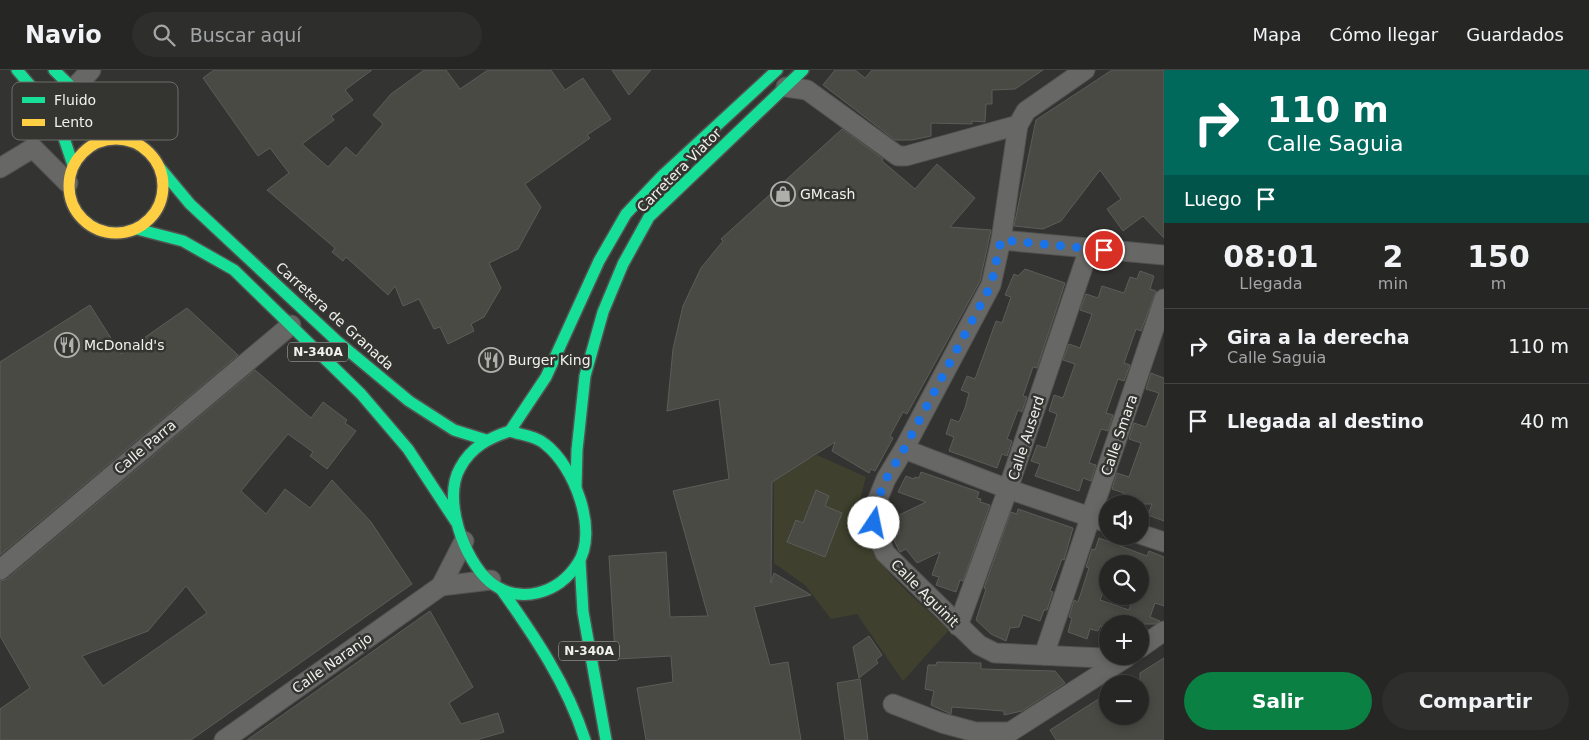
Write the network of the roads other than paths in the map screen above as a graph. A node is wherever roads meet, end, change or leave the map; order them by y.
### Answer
1 (17, 70) edge
2 (54, 70) edge
3 (91, 70) edge
4 (776, 70) edge
5 (803, 70) edge
6 (1085, 70) edge
7 (27, 82) edge
8 (66, 82) edge
9 (80, 82) edge
10 (786, 87) junction
11 (1018, 125) junction
12 (63, 140) edge
13 (126, 140) joint
14 (0, 168) edge
15 (160, 168) junction
16 (71, 174) junction
17 (137, 229) junction
18 (1001, 240) junction
19 (1089, 249) junction
20 (1160, 250) edge
21 (1164, 299) edge
22 (291, 325) junction
23 (510, 431) junction
24 (486, 440) junction
25 (904, 449) junction
26 (576, 487) junction
27 (1008, 489) junction
28 (1106, 495) edge
29 (1099, 520) edge
30 (461, 533) junction
31 (1149, 537) edge
32 (1164, 542) edge
33 (580, 561) junction
34 (0, 570) edge
35 (496, 584) junction
36 (440, 586) junction
37 (958, 626) junction
38 (1164, 631) edge
39 (1149, 642) edge
40 (1044, 655) junction
41 (1099, 657) edge
42 (1116, 665) edge
43 (893, 704) dead end
44 (1014, 736) edge
45 (224, 740) edge
46 (585, 740) edge
47 (606, 740) edge

1 - 7 main road, N-340A
2 - 8 main road, N-340A
3 - 9 street
4 - 23 main road, Carretera Viator
5 - 10 main road, Carretera Viator
6 - 11 street
10 - 11 street
10 - 26 main road, Carretera Viator
11 - 18 street, Calle Aguinit
12 - 16 main road, N-340A
13 - 15 main road, N-340A
13 - 16 main road
14 - 16 street
15 - 17 main road
15 - 24 main road, Carretera de Granada / N-340A
16 - 17 main road, N-340A
17 - 22 main road, N-340A
18 - 19 street
18 - 25 street, Calle Aguinit
19 - 20 street
19 - 27 street, Calle Auserd
21 - 28 street, Calle Smara
22 - 30 main road, N-340A
22 - 34 street, Calle Parra
23 - 24 main road, N-340A
23 - 26 main road, N-340A
24 - 30 main road, N-340A
25 - 27 street
25 - 37 street, Calle Aguinit
26 - 33 main road, N-340A
27 - 29 street
27 - 37 street, Calle Auserd
29 - 40 street, Calle Smara
30 - 35 main road, N-340A
30 - 36 street, Calle Naranjo
31 - 32 street
33 - 35 main road, N-340A
33 - 47 main road, N-340A
35 - 36 street, Calle Naranjo
35 - 46 main road, N-340A
36 - 45 street, Calle Naranjo
37 - 40 street, Calle Aguinit
38 - 39 street
40 - 41 street, Calle Aguinit
42 - 44 street
43 - 44 street

